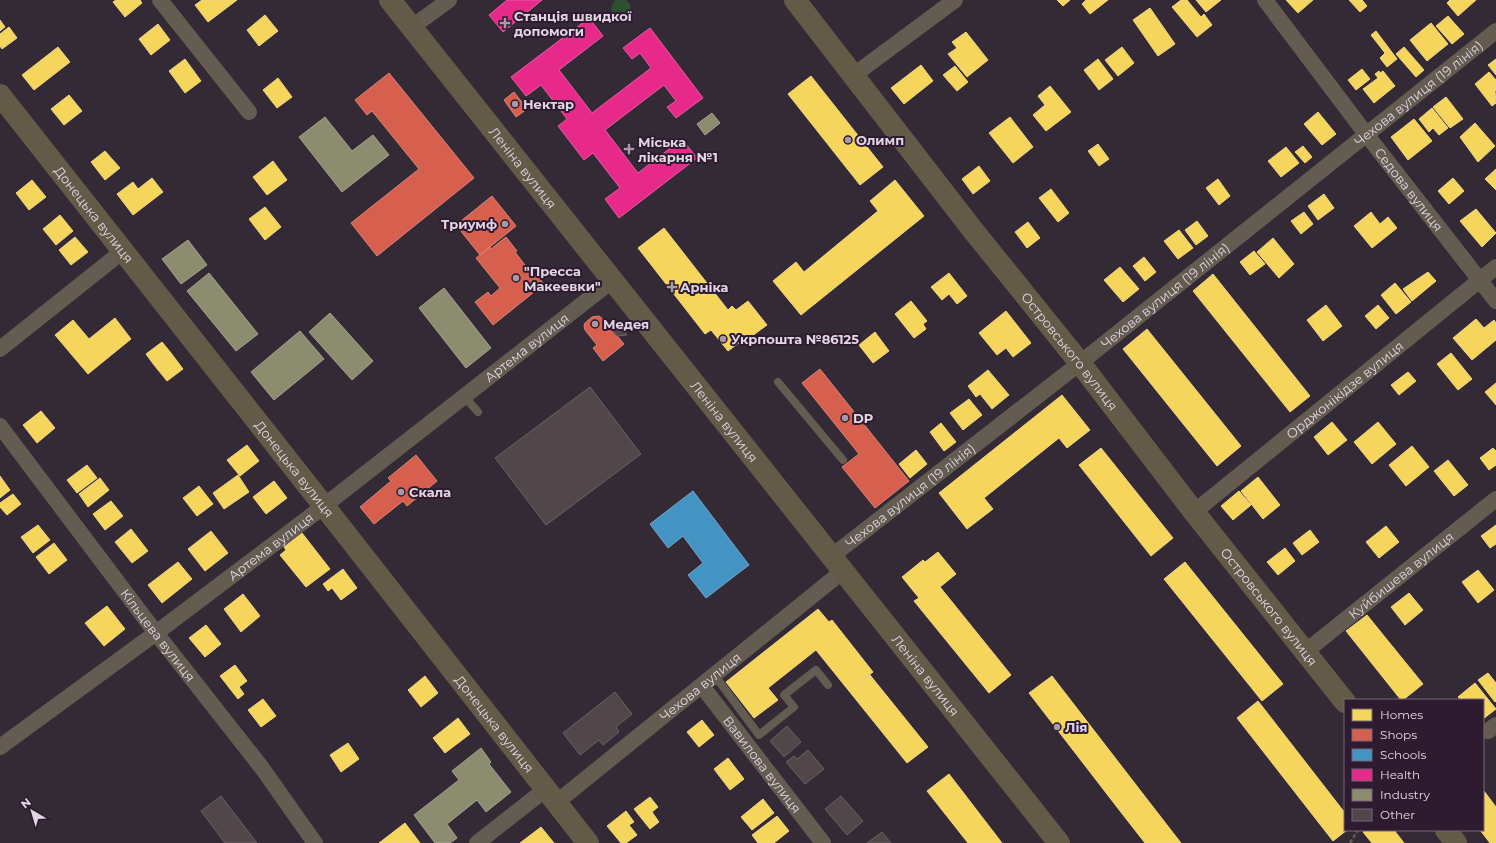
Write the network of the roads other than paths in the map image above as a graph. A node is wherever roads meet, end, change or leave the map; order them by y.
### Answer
1 (160, 0) edge
2 (390, 0) edge
3 (449, 0) edge
4 (796, 0) edge
5 (954, 0) edge
6 (1265, 0) edge
7 (412, 27) junction
8 (1496, 31) edge
9 (854, 75) junction
10 (0, 95) edge
11 (248, 112) dead end
12 (1366, 134) junction
13 (123, 251) junction
14 (1496, 267) edge
15 (613, 280) junction
16 (1480, 280) junction
17 (1496, 300) edge
18 (0, 349) edge
19 (1080, 363) junction
20 (778, 382) dead end
21 (464, 396) junction
22 (478, 412) dead end
23 (0, 426) edge
24 (843, 460) dead end
25 (1496, 498) edge
26 (324, 506) junction
27 (1194, 512) junction
28 (838, 563) junction
29 (156, 633) junction
30 (1305, 652) junction
31 (828, 685) dead end
32 (702, 686) junction
33 (1344, 701) edge
34 (0, 747) edge
35 (551, 796) junction
36 (1447, 831) edge
37 (315, 843) edge
38 (477, 843) edge
39 (588, 843) edge
40 (823, 843) edge
41 (1059, 843) edge
42 (1456, 843) edge

1 - 11 street
2 - 7 street, Леніна вулиця
3 - 7 street
4 - 9 street, Островського вулиця
5 - 9 street
6 - 12 street, Седова вулиця
7 - 15 street, Леніна вулиця
8 - 12 street, Чехова вулиця (19 лiнiя)
9 - 19 street, Островського вулиця
10 - 13 street, Донецька вулиця
12 - 16 street, Седова вулиця
12 - 19 street, Чехова вулиця (19 лiнiя)
13 - 18 street
13 - 26 street, Донецька вулиця
14 - 16 street, Орджонікідзе вулиця
15 - 21 street, Артема вулиця
15 - 28 street, Леніна вулиця
16 - 17 street, Седова вулиця
16 - 27 street, Орджонікідзе вулиця
19 - 27 street, Островського вулиця
19 - 28 street, Чехова вулиця (19 лiнiя)
20 - 24 lane
21 - 22 lane
21 - 26 street, Артема вулиця
23 - 29 street, Кільцева вулиця
25 - 30 street, Куйбишева вулиця
26 - 29 street, Артема вулиця
26 - 35 street, Донецька вулиця
27 - 30 street, Островського вулиця
28 - 32 street, Чехова вулиця
28 - 41 street, Леніна вулиця
29 - 34 street, Артема вулиця
29 - 37 street, Кільцева вулиця
30 - 33 street, Островського вулиця
31 - 32 lane
32 - 35 street, Чехова вулиця
32 - 40 street, Вавилова вулиця
35 - 38 street, Чехова вулиця
35 - 39 street, Донецька вулиця
36 - 42 street

